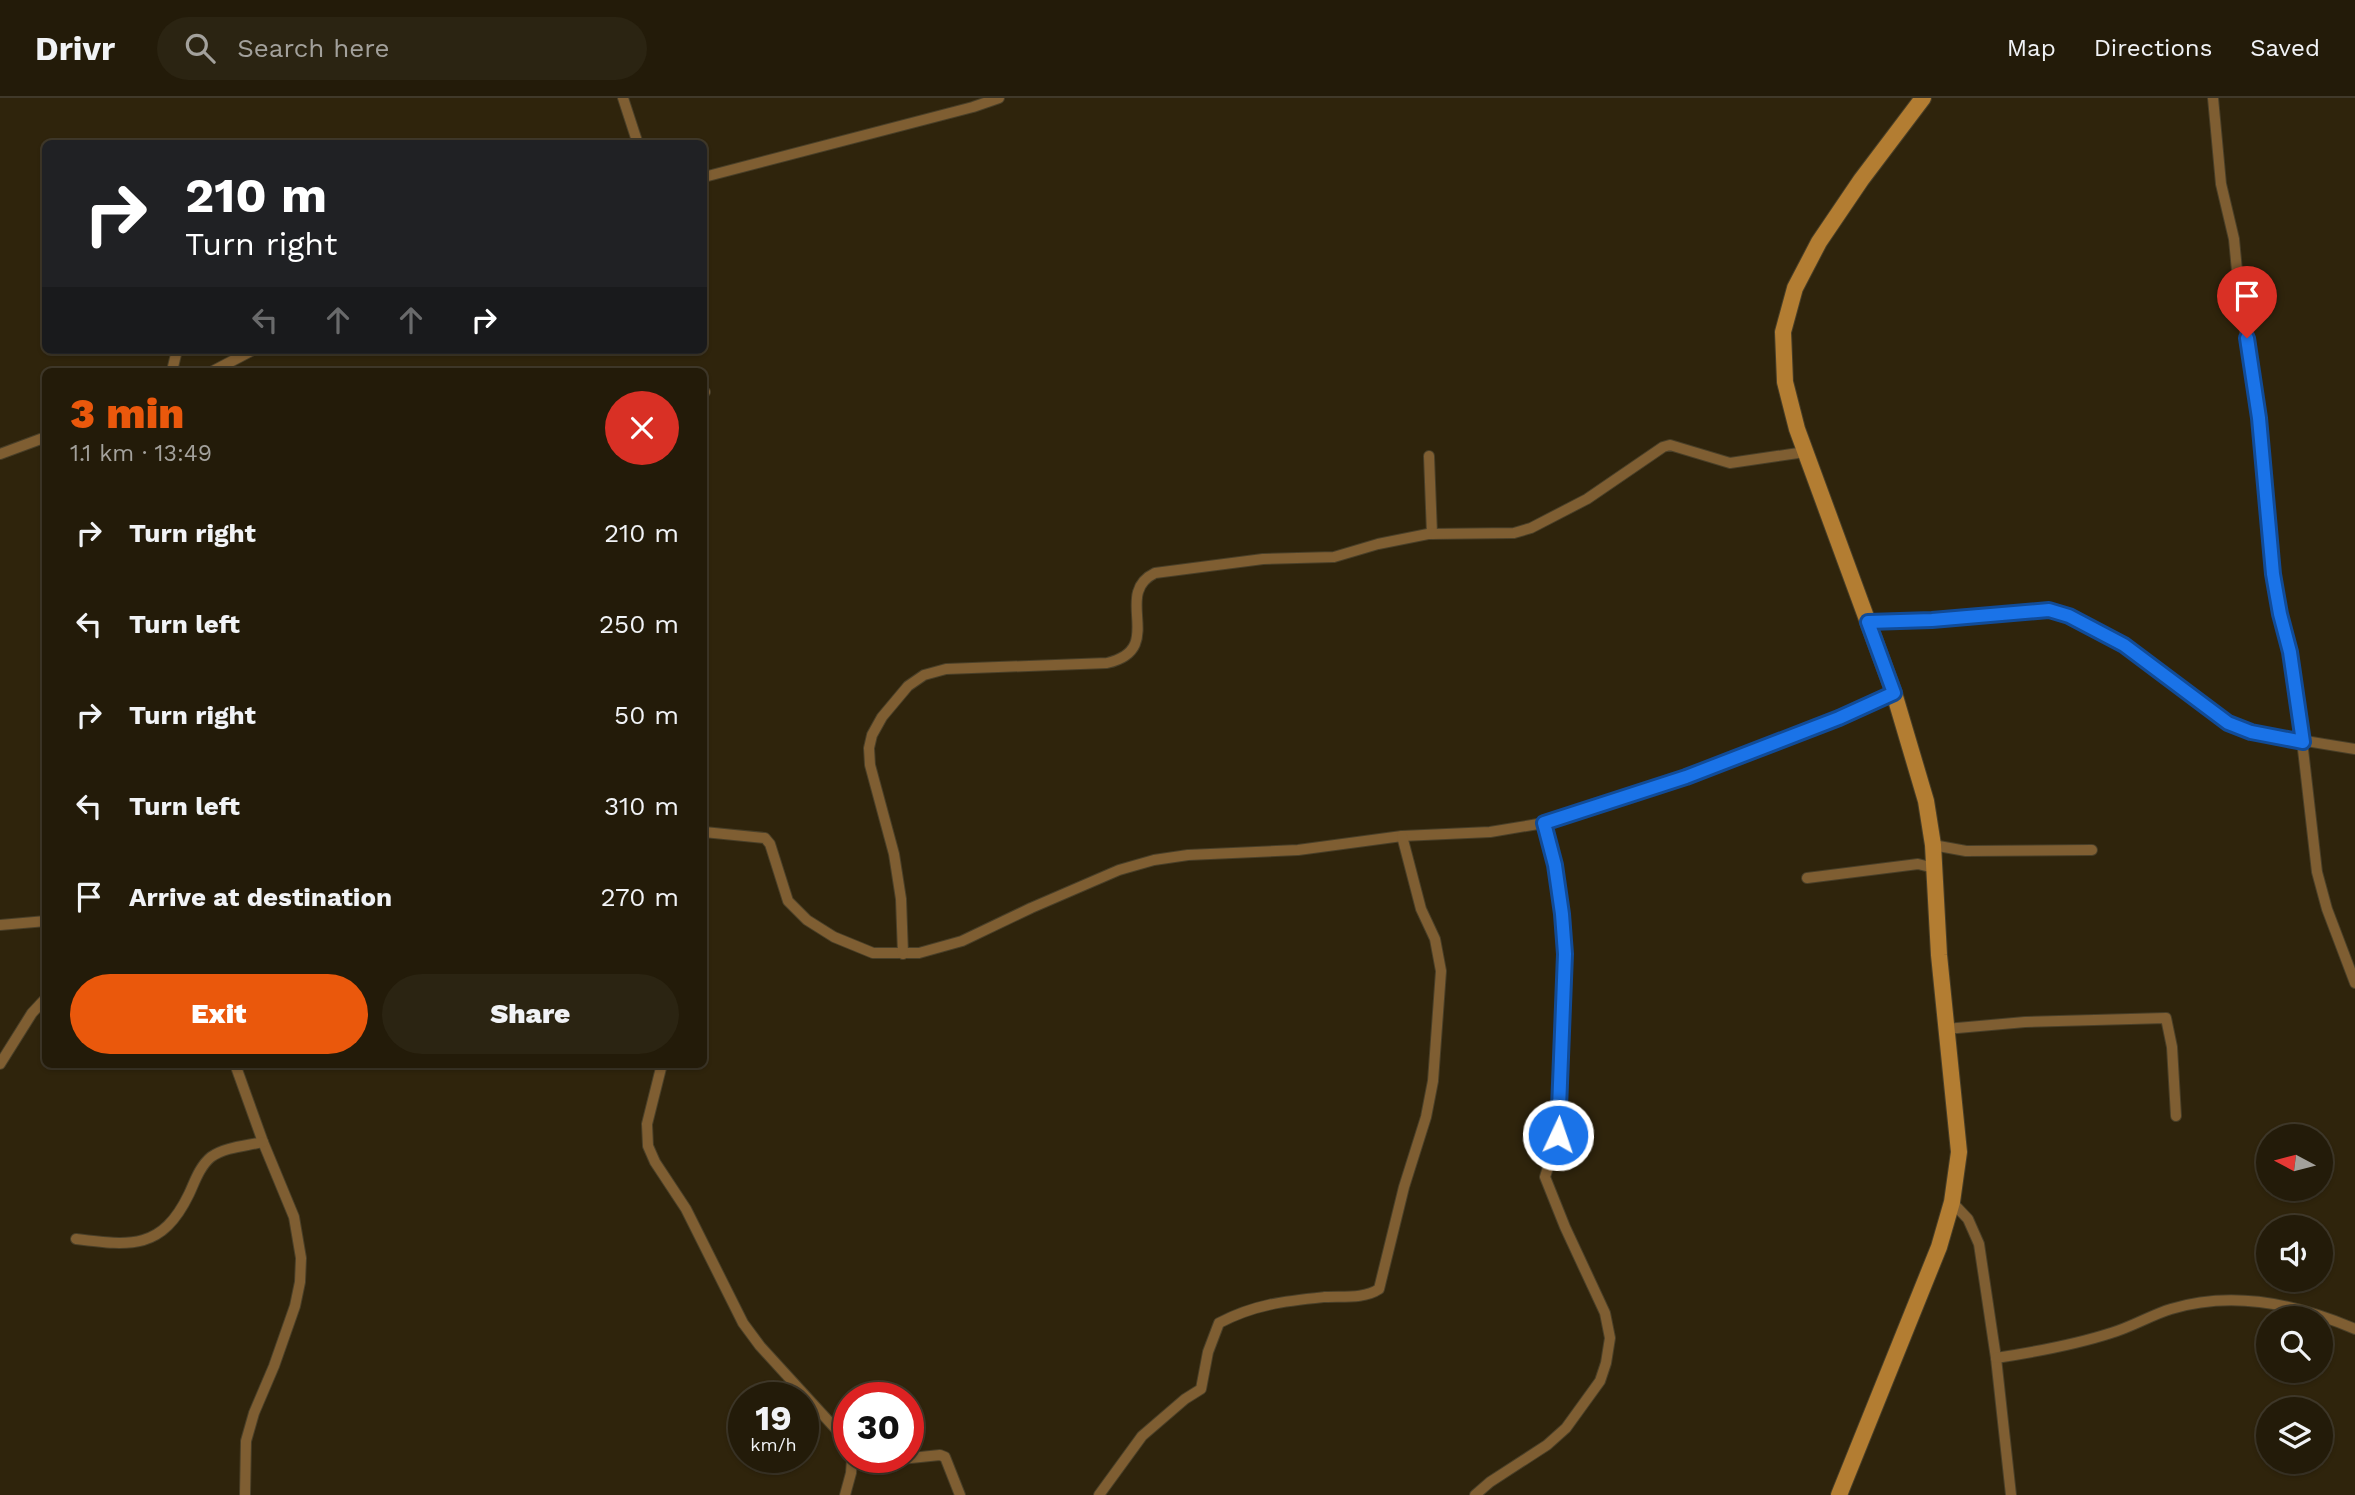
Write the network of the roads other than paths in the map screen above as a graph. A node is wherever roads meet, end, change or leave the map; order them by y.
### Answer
1 (623, 98) edge
2 (999, 98) edge
3 (1923, 98) edge
4 (2213, 98) edge
5 (637, 140) edge
6 (707, 176) edge
7 (245, 354) edge
8 (219, 368) edge
9 (42, 438) edge
10 (1805, 452) junction
11 (0, 454) edge
12 (1429, 456) dead end
13 (1433, 534) junction
14 (1868, 622) junction
15 (1894, 693) junction
16 (2303, 742) junction
17 (2355, 749) edge
18 (1544, 823) junction
19 (707, 832) edge
20 (1402, 836) junction
21 (1933, 845) junction
22 (2092, 850) dead end
23 (1934, 868) junction
24 (1807, 878) dead end
25 (42, 921) edge
26 (0, 925) edge
27 (903, 954) junction
28 (2355, 983) edge
29 (42, 1002) edge
30 (1946, 1029) junction
31 (0, 1064) edge
32 (236, 1068) edge
33 (661, 1068) edge
34 (2176, 1116) dead end
35 (263, 1142) junction
36 (1952, 1202) junction
37 (76, 1239) dead end
38 (2355, 1329) edge
39 (1996, 1358) junction
40 (833, 1426) edge
41 (924, 1456) edge
42 (850, 1473) edge
43 (245, 1495) edge
44 (845, 1495) edge
45 (960, 1495) edge
46 (1099, 1495) edge
47 (1475, 1495) edge
48 (1839, 1495) edge
49 (2011, 1495) edge

1 - 5 street
2 - 6 street
3 - 10 main road
4 - 16 street
7 - 8 street
9 - 11 street
10 - 13 street
10 - 14 main road
12 - 13 street
13 - 27 street
14 - 15 main road
14 - 16 street
15 - 18 street
15 - 21 main road
16 - 17 street
16 - 28 street
18 - 20 street
18 - 47 street
19 - 27 street
20 - 27 street
20 - 46 street
21 - 22 street
21 - 23 main road
23 - 24 street
23 - 30 main road
25 - 26 street
29 - 31 street
30 - 34 street
30 - 36 main road
32 - 35 street
33 - 40 street
35 - 37 street
35 - 43 street
36 - 39 street
36 - 48 main road
38 - 39 street
39 - 49 street
41 - 45 street
42 - 44 street

